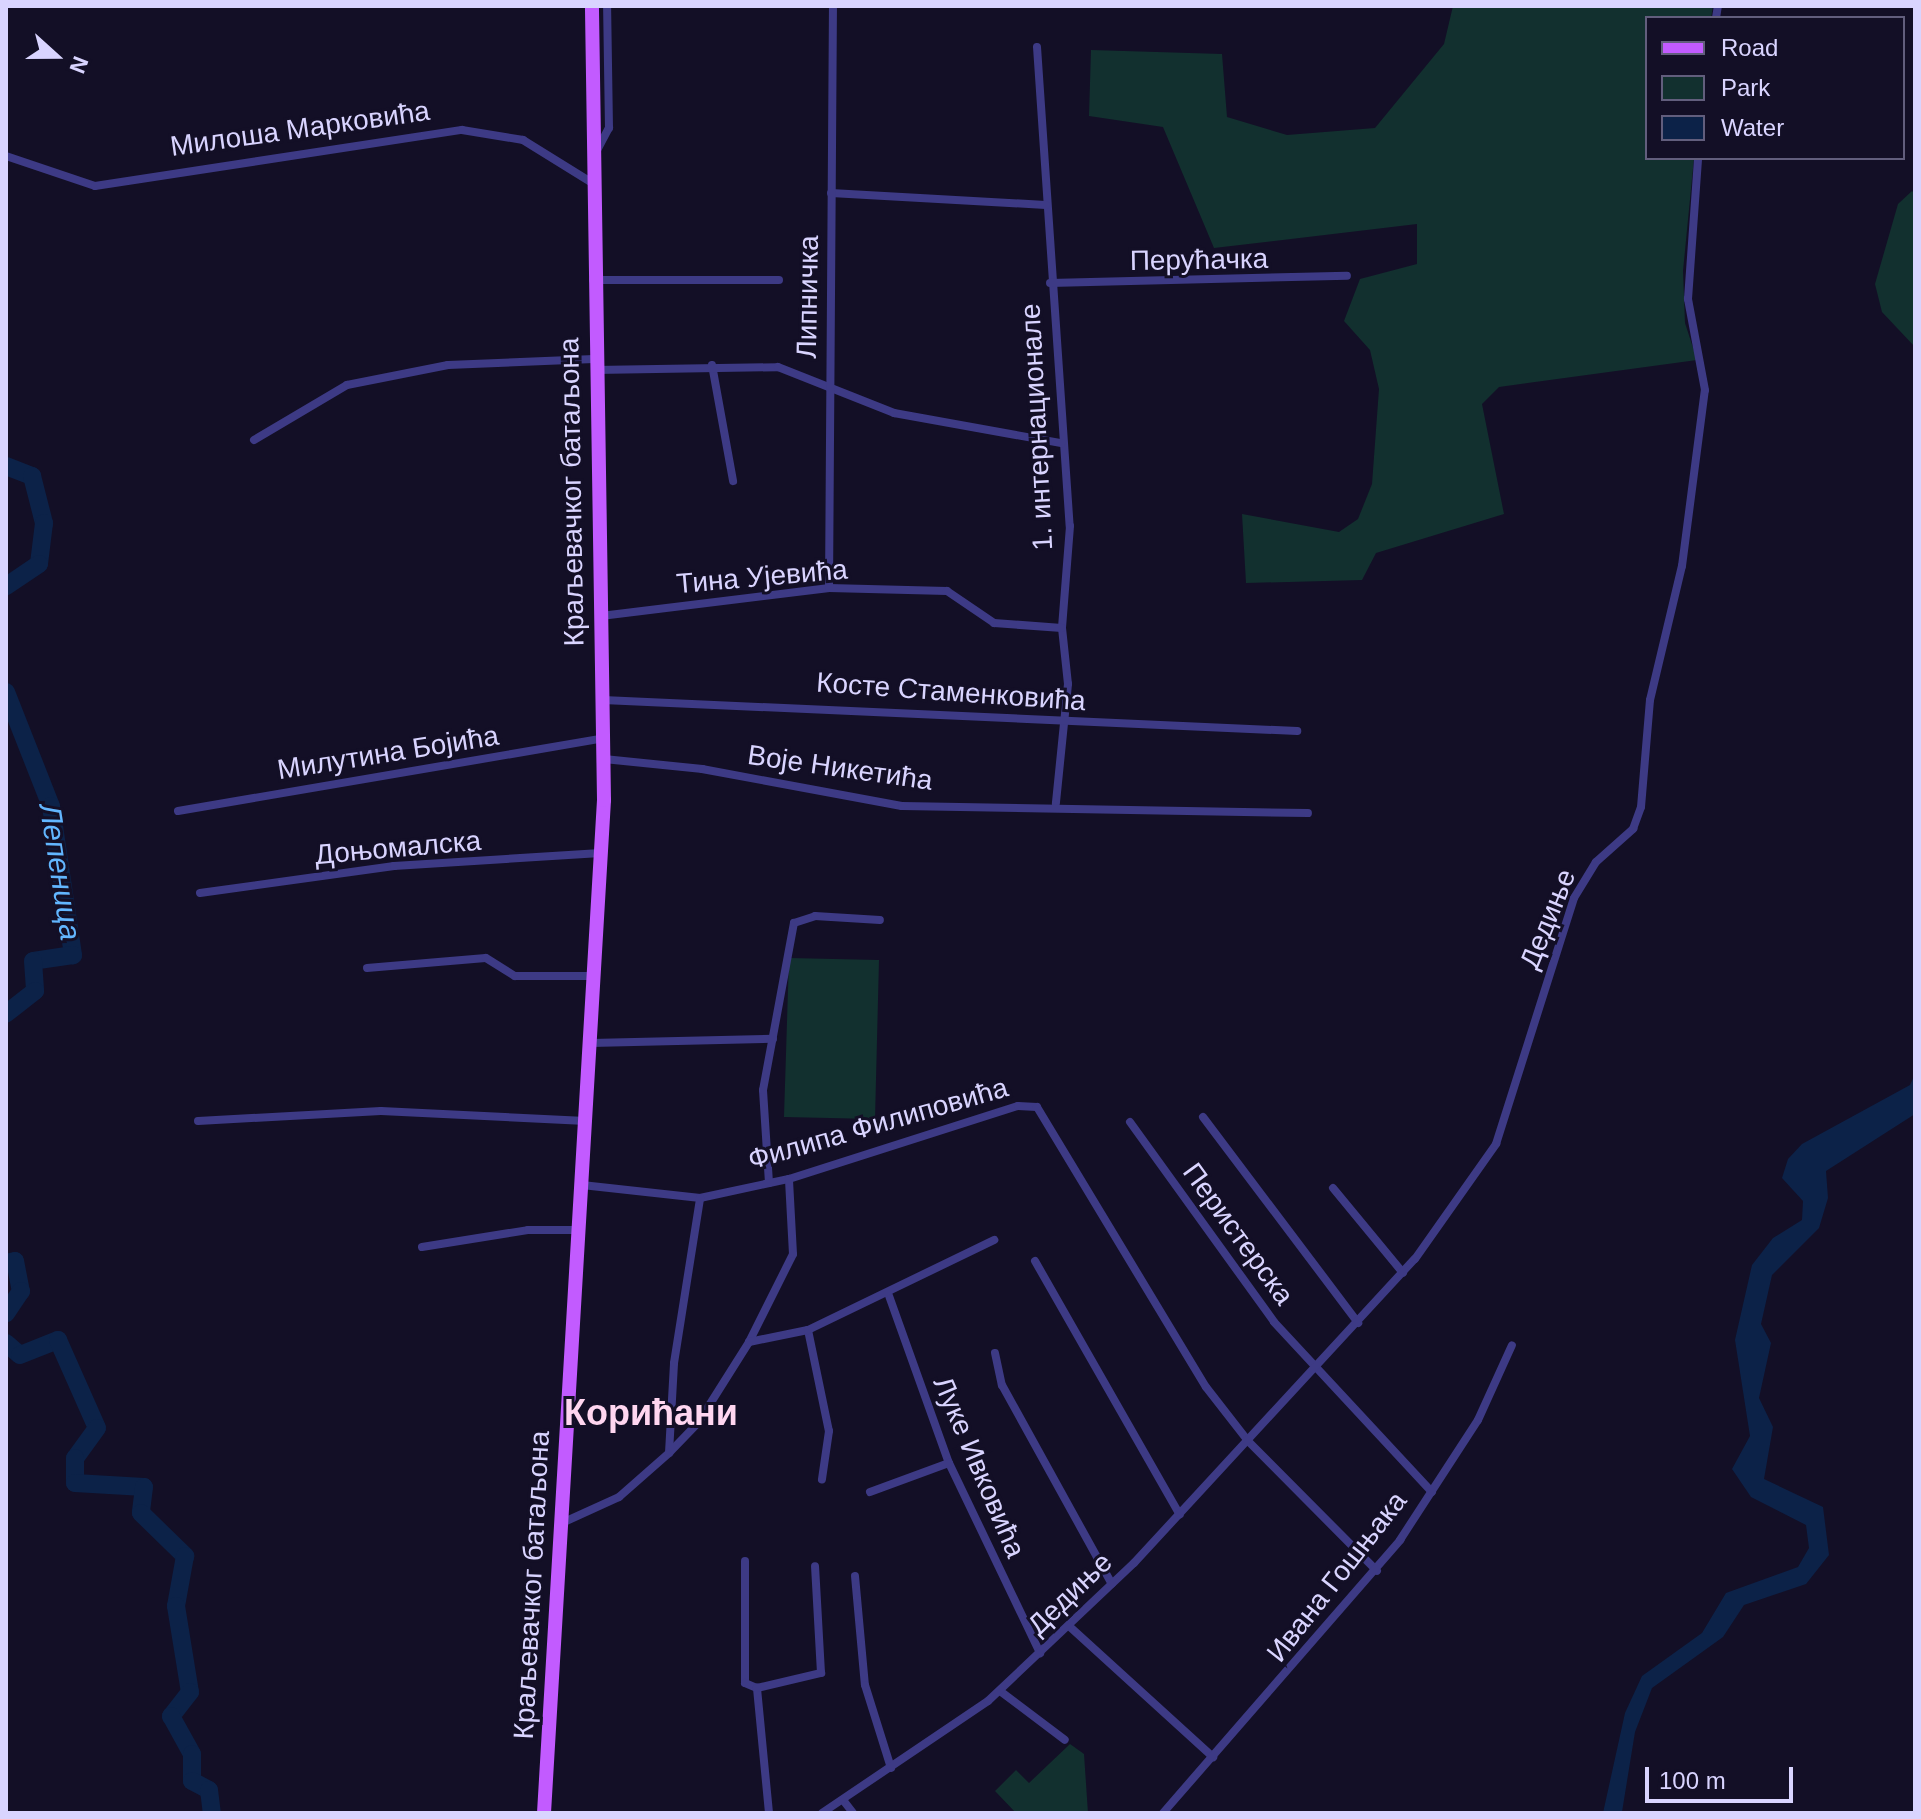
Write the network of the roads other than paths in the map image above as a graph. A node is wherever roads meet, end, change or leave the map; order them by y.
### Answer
1 (592, 6) edge
2 (607, 6) edge
3 (833, 6) edge
4 (1037, 47) dead end
5 (6, 156) edge
6 (593, 156) junction
7 (1698, 160) edge
8 (594, 184) junction
9 (831, 193) junction
10 (1046, 205) junction
11 (1347, 276) dead end
12 (593, 280) junction
13 (779, 280) dead end
14 (1050, 283) junction
15 (595, 364) junction
16 (712, 365) junction
17 (828, 384) junction
18 (254, 440) dead end
19 (1061, 443) junction
20 (733, 481) dead end
21 (829, 588) junction
22 (601, 616) junction
23 (1062, 628) junction
24 (603, 700) junction
25 (1065, 723) junction
26 (1297, 731) dead end
27 (604, 738) junction
28 (604, 759) junction
29 (1056, 803) junction
30 (178, 811) dead end
31 (1308, 813) dead end
32 (601, 853) junction
33 (200, 893) dead end
34 (880, 920) dead end
35 (367, 968) dead end
36 (594, 976) junction
37 (773, 1039) junction
38 (591, 1043) junction
39 (1203, 1117) dead end
40 (198, 1121) dead end
41 (586, 1121) junction
42 (1130, 1122) dead end
43 (789, 1179) junction
44 (769, 1183) junction
45 (582, 1185) junction
46 (1333, 1188) dead end
47 (700, 1198) junction
48 (580, 1230) junction
49 (994, 1240) dead end
50 (422, 1247) dead end
51 (1035, 1261) dead end
52 (1403, 1273) junction
53 (888, 1293) junction
54 (1358, 1323) junction
55 (808, 1330) junction
56 (749, 1342) junction
57 (1512, 1345) dead end
58 (995, 1353) dead end
59 (1316, 1369) junction
60 (1248, 1441) junction
61 (669, 1453) junction
62 (949, 1463) junction
63 (822, 1479) dead end
64 (870, 1492) dead end
65 (1432, 1492) junction
66 (1180, 1515) junction
67 (562, 1523) junction
68 (745, 1561) dead end
69 (815, 1566) dead end
70 (1377, 1571) junction
71 (855, 1576) dead end
72 (1112, 1584) junction
73 (1069, 1626) junction
74 (1040, 1653) junction
75 (757, 1688) junction
76 (1000, 1691) junction
77 (1065, 1740) dead end
78 (1213, 1757) junction
79 (891, 1768) junction
80 (843, 1800) junction
81 (544, 1813) edge
82 (769, 1813) edge
83 (822, 1813) edge
84 (853, 1813) edge
85 (1163, 1813) edge

1 - 6 main road, Краљевачког батаљона
2 - 6 street
3 - 9 street, Липничка
4 - 10 street, 1. интернационале
5 - 8 street, Милоша Марковића
6 - 8 main road, Краљевачког батаљона
7 - 52 street, Дедиње
8 - 12 main road, Краљевачког батаљона
9 - 10 street
9 - 17 street, Липничка
10 - 14 street, 1. интернационале
11 - 14 street, Перућачка
12 - 13 street
12 - 15 main road, Краљевачког батаљона
14 - 19 street, 1. интернационале
15 - 16 street
15 - 18 street
15 - 22 main road, Краљевачког батаљона
16 - 17 street
16 - 20 street
17 - 19 street
17 - 21 street, Липничка
19 - 23 street, 1. интернационале
21 - 22 street, Тина Ујевића
21 - 23 street, Тина Ујевића
22 - 24 main road, Краљевачког батаљона
23 - 25 street, 1. интернационале
24 - 25 street, Косте Стаменковића
24 - 27 main road, Краљевачког батаљона
25 - 26 street, Косте Стаменковића
25 - 29 street, 1. интернационале
27 - 28 main road, Краљевачког батаљона
27 - 30 street, Милутина Бојића
28 - 29 street, Воје Никетића
28 - 32 main road, Краљевачког батаљона
29 - 31 street, Воје Никетића
32 - 33 street, Доњомалска
32 - 36 main road, Краљевачког батаљона
34 - 37 street
35 - 36 street
36 - 38 main road, Краљевачког батаљона
37 - 38 street
37 - 44 street
38 - 41 main road, Краљевачког батаљона
39 - 54 street
40 - 41 street
41 - 45 main road, Краљевачког батаљона
42 - 59 street, Перистерска
43 - 44 street, Филипа Филиповића
43 - 56 street
43 - 60 street, Филипа Филиповића
44 - 47 street, Филипа Филиповића
45 - 47 street, Филипа Филиповића
45 - 48 main road, Краљевачког батаљона
46 - 52 street
47 - 61 street
48 - 50 street
48 - 67 main road, Краљевачког батаљона
49 - 53 street
51 - 66 street
52 - 54 street, Дедиње
53 - 55 street
53 - 62 street, Луке Ивковића
54 - 59 street, Дедиње
55 - 56 street
55 - 63 street
56 - 61 street
57 - 65 street, Ивана Гошњака
58 - 72 street
59 - 60 street, Дедиње
59 - 65 street
60 - 66 street, Дедиње
60 - 70 street
61 - 67 street
62 - 64 street
62 - 74 street, Луке Ивковића
65 - 70 street, Ивана Гошњака
66 - 72 street, Дедиње
67 - 81 main road, Краљевачког батаљона
68 - 75 street
69 - 75 street
70 - 78 street, Ивана Гошњака
71 - 79 street
72 - 73 street, Дедиње
73 - 74 street, Дедиње
73 - 78 street
74 - 76 street, Дедиње
75 - 82 street
76 - 77 street
76 - 79 street, Дедиње
78 - 85 street, Ивана Гошњака
79 - 80 street, Дедиње
80 - 83 street, Дедиње
80 - 84 street

